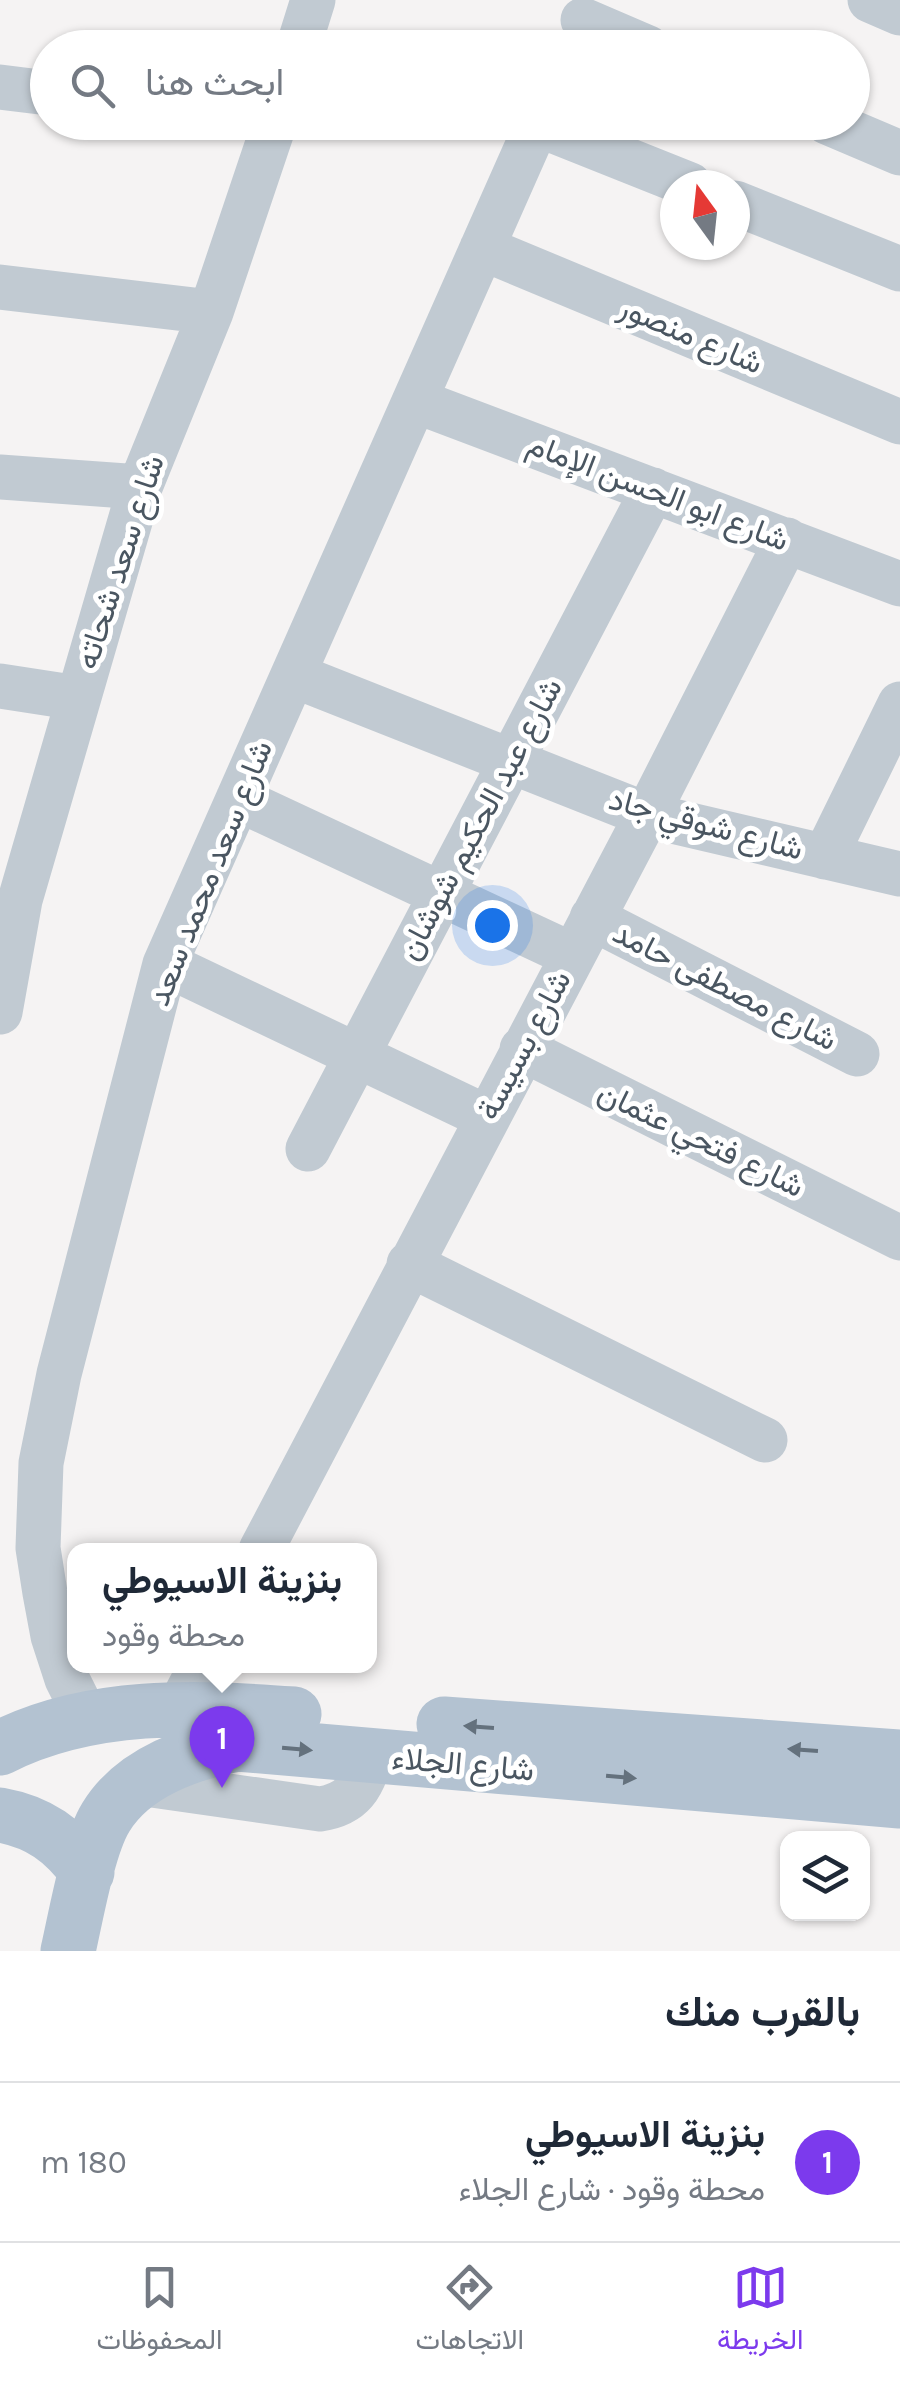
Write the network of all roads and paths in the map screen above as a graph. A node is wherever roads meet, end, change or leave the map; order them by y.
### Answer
1 (313, 0) edge
2 (870, 0) edge
3 (900, 13) edge
4 (304, 30) edge
5 (0, 88) edge
6 (30, 92) edge
7 (269, 140) edge
8 (530, 140) edge
9 (579, 140) edge
10 (869, 140) edge
11 (900, 153) edge
12 (660, 173) edge
13 (750, 209) edge
14 (482, 248) junction
15 (900, 270) edge
16 (0, 287) edge
17 (211, 312) junction
18 (416, 401) junction
19 (900, 422) edge
20 (0, 477) edge
21 (140, 487) junction
22 (653, 490) junction
23 (787, 540) junction
24 (900, 584) edge
25 (293, 674) junction
26 (0, 686) edge
27 (78, 698) junction
28 (900, 704) edge
29 (511, 761) junction
30 (238, 799) junction
31 (647, 814) junction
32 (825, 857) junction
33 (900, 874) edge
34 (441, 894) junction
35 (10, 901) edge
36 (582, 936) junction
37 (165, 964) junction
38 (0, 1012) edge
39 (522, 1050) junction
40 (857, 1054) dead end
41 (357, 1055) junction
42 (486, 1117) junction
43 (308, 1149) dead end
44 (890, 1233) edge
45 (410, 1264) junction
46 (765, 1440) dead end
47 (19, 1542) edge
48 (264, 1543) edge
49 (190, 1687) edge
50 (31, 1730) edge
51 (900, 1757) edge
52 (900, 1801) edge
53 (0, 1815) edge
54 (87, 1872) junction
55 (68, 1951) edge

1 - 4 street
2 - 3 street
5 - 6 street
7 - 17 street, شارع سعد شحاته
8 - 14 street, شارع سعد محمد سعد
9 - 12 street
10 - 11 street
13 - 15 street
14 - 18 street, شارع سعد محمد سعد
14 - 19 street, شارع منصور
16 - 17 street
17 - 21 street, شارع سعد شحاته
18 - 22 street, شارع ابو الحسن الإمام
18 - 25 street, شارع سعد محمد سعد
20 - 21 street
21 - 27 street, شارع سعد شحاته
22 - 23 street, شارع ابو الحسن الإمام
22 - 29 street, شارع عبد الحكيم شوشان
23 - 24 street, شارع ابو الحسن الإمام
23 - 31 street, شارع بسيسة
25 - 29 street, شارع شوقي جاد
25 - 30 street, شارع سعد محمد سعد
26 - 27 street
27 - 35 street, شارع سعد شحاته
28 - 32 street
29 - 31 street, شارع شوقي جاد
29 - 34 street, شارع عبد الحكيم شوشان
30 - 34 street, شارع مصطفى حامد
30 - 37 street, شارع سعد محمد سعد
31 - 32 street, شارع شوقي جاد
31 - 36 street, شارع بسيسة
32 - 33 street, شارع شوقي جاد
34 - 36 street, شارع مصطفى حامد
34 - 41 street, شارع عبد الحكيم شوشان
35 - 38 street, شارع سعد شحاته
36 - 39 street, شارع بسيسة
36 - 40 street, شارع مصطفى حامد
37 - 41 street
37 - 47 street, شارع سعد محمد سعد
39 - 42 street, شارع بسيسة
39 - 44 street, شارع فتحي عثمان
41 - 42 street
41 - 43 street, شارع عبد الحكيم شوشان
42 - 45 street, شارع بسيسة
45 - 46 street
45 - 48 street, شارع بسيسة
47 - 50 street, شارع سعد محمد سعد
49 - 50 main road, شارع الجلاء
51 -> 49 main road, شارع الجلاء
54 -> 52 main road, شارع الجلاء
53 - 54 main road
54 - 55 main road, شارع الجلاء

